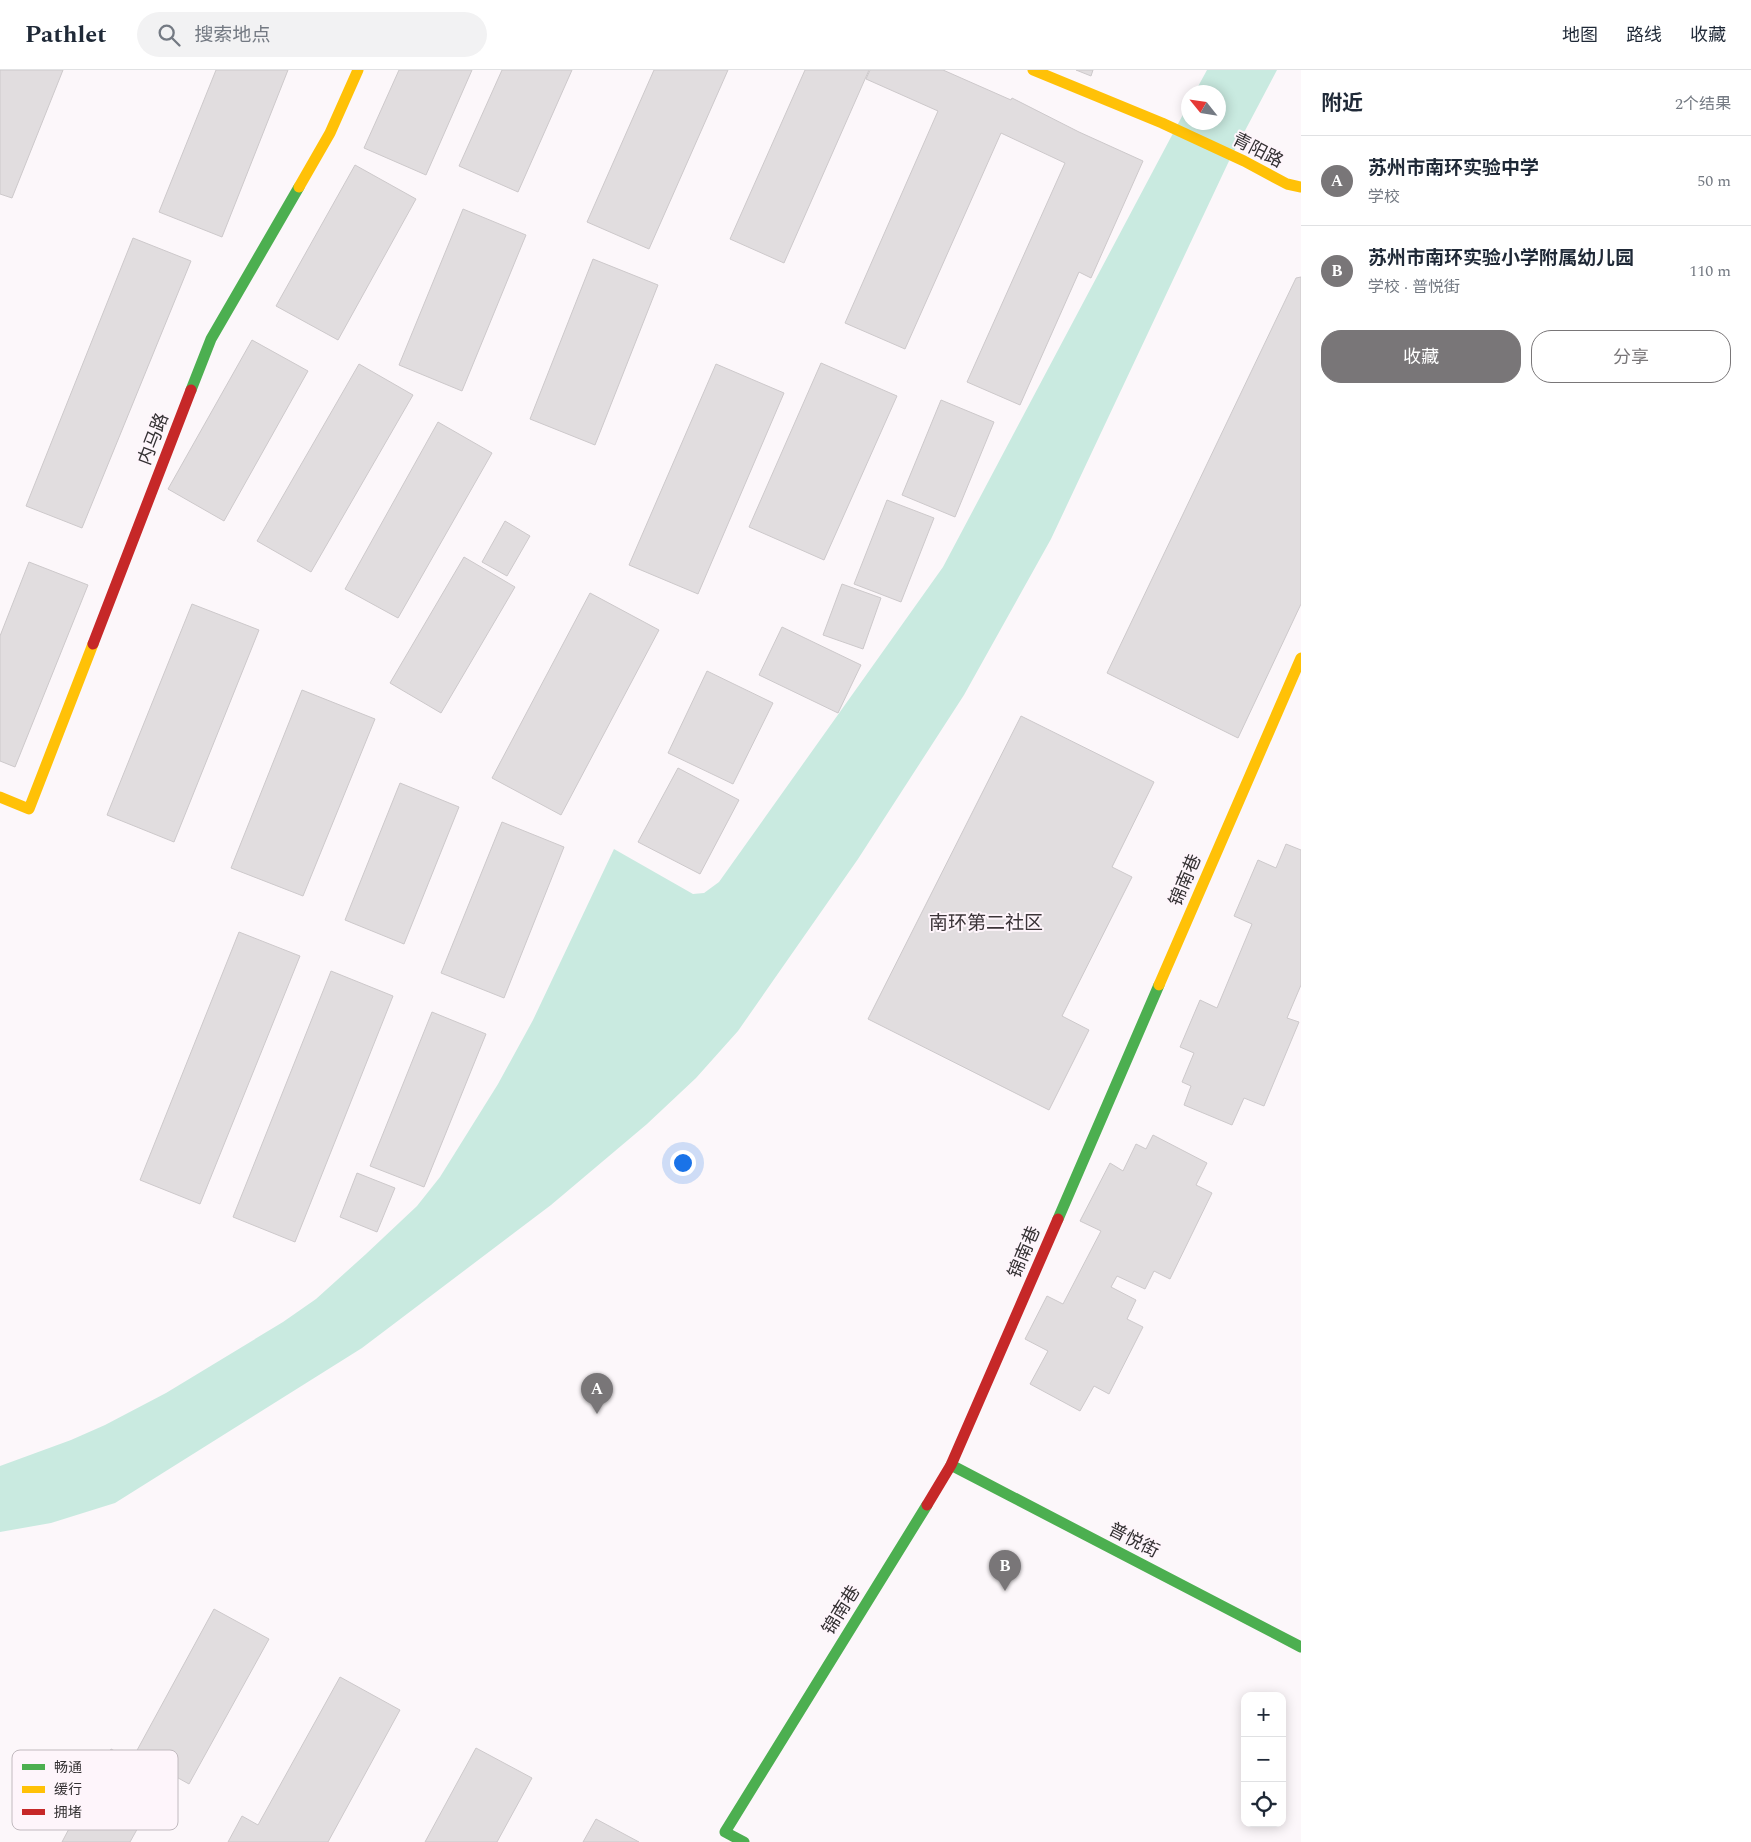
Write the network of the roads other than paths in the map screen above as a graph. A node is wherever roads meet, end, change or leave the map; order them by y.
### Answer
1 (358, 70) edge
2 (1033, 70) edge
3 (1301, 187) edge
4 (1301, 658) edge
5 (0, 798) edge
6 (951, 1465) junction
7 (1301, 1646) edge
8 (744, 1842) edge

1 - 5 street, 内马路
2 - 3 street, 青阳路
4 - 6 street, 锦南巷
6 - 7 street, 普悦街
6 - 8 street, 锦南巷

